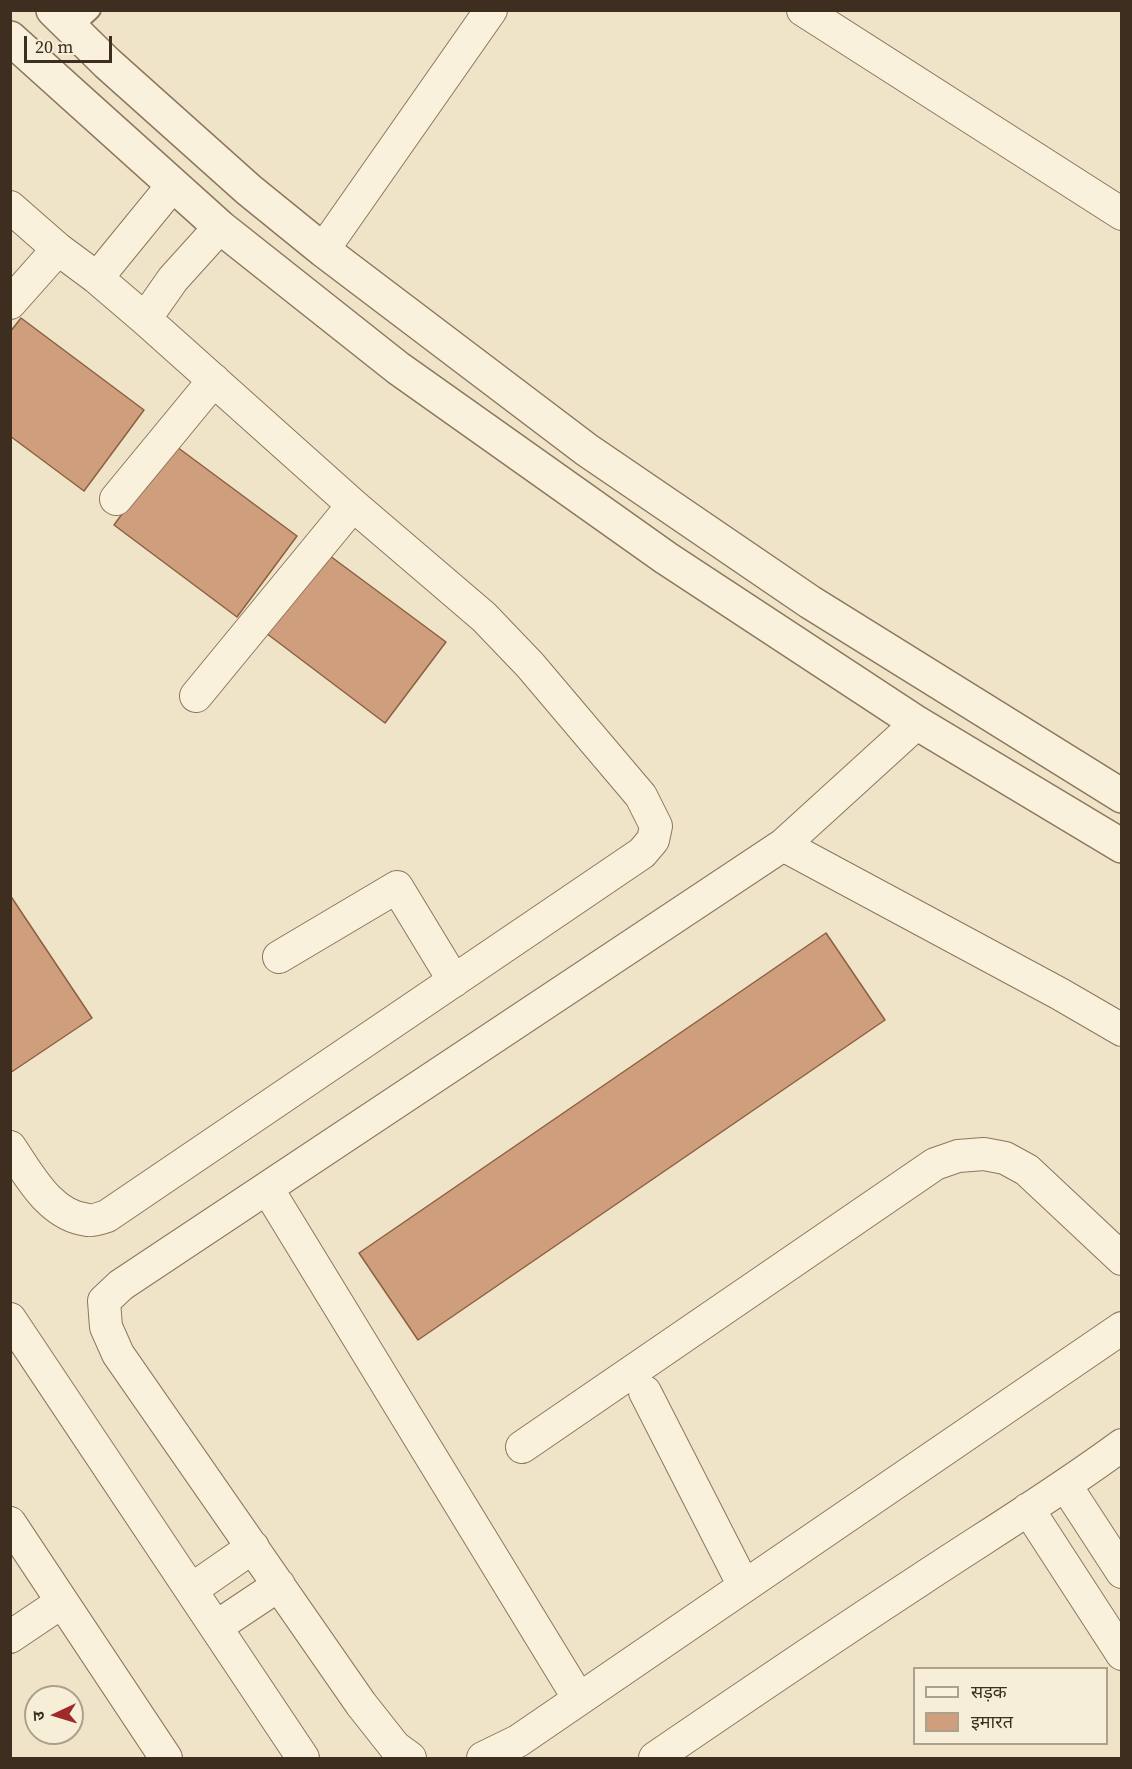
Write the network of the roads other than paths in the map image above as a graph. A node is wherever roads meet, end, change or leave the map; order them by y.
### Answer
1 (491, 10) edge
2 (803, 10) edge
3 (72, 17) edge
4 (10, 38) edge
5 (172, 186) junction
6 (10, 207) edge
7 (1122, 214) edge
8 (220, 227) junction
9 (58, 249) junction
10 (323, 250) junction
11 (98, 278) junction
12 (10, 303) edge
13 (145, 319) junction
14 (214, 380) junction
15 (116, 500) dead end
16 (353, 505) junction
17 (196, 696) dead end
18 (917, 723) junction
19 (1122, 796) edge
20 (783, 845) junction
21 (1122, 846) edge
22 (279, 957) dead end
23 (453, 981) junction
24 (1122, 1030) edge
25 (10, 1147) edge
26 (267, 1188) junction
27 (1122, 1259) edge
28 (10, 1319) edge
29 (1122, 1328) edge
30 (645, 1392) dead end
31 (1122, 1445) edge
32 (522, 1447) dead end
33 (1066, 1486) junction
34 (1028, 1509) junction
35 (10, 1523) edge
36 (253, 1547) junction
37 (1118, 1568) edge
38 (279, 1585) junction
39 (744, 1586) junction
40 (1080, 1589) junction
41 (191, 1590) junction
42 (62, 1602) junction
43 (216, 1627) junction
44 (10, 1637) edge
45 (1122, 1654) edge
46 (579, 1699) junction
47 (661, 1757) edge
48 (166, 1758) edge
49 (303, 1758) edge
50 (410, 1758) edge
51 (483, 1758) edge

1 - 10 street
2 - 7 street
3 - 10 street
4 - 5 street
5 - 8 street
5 - 11 street
6 - 9 street
8 - 13 street
8 - 18 street
9 - 11 street
9 - 12 street
10 - 19 street
11 - 13 street
13 - 14 street
14 - 15 street
14 - 16 street
16 - 17 street
16 - 23 street
18 - 20 street
18 - 21 street
20 - 24 street
20 - 26 street
22 - 23 street
23 - 25 street
26 - 36 street
26 - 46 street
27 - 32 street
28 - 41 street
29 - 39 street
30 - 39 street
31 - 33 street
33 - 34 street
33 - 37 street
34 - 40 street
34 - 47 street
35 - 42 street
36 - 38 street
36 - 41 street
37 - 40 street
38 - 43 street
38 - 50 street
39 - 46 street
40 - 45 street
41 - 43 street
42 - 44 street
42 - 48 street
43 - 49 street
46 - 51 street

